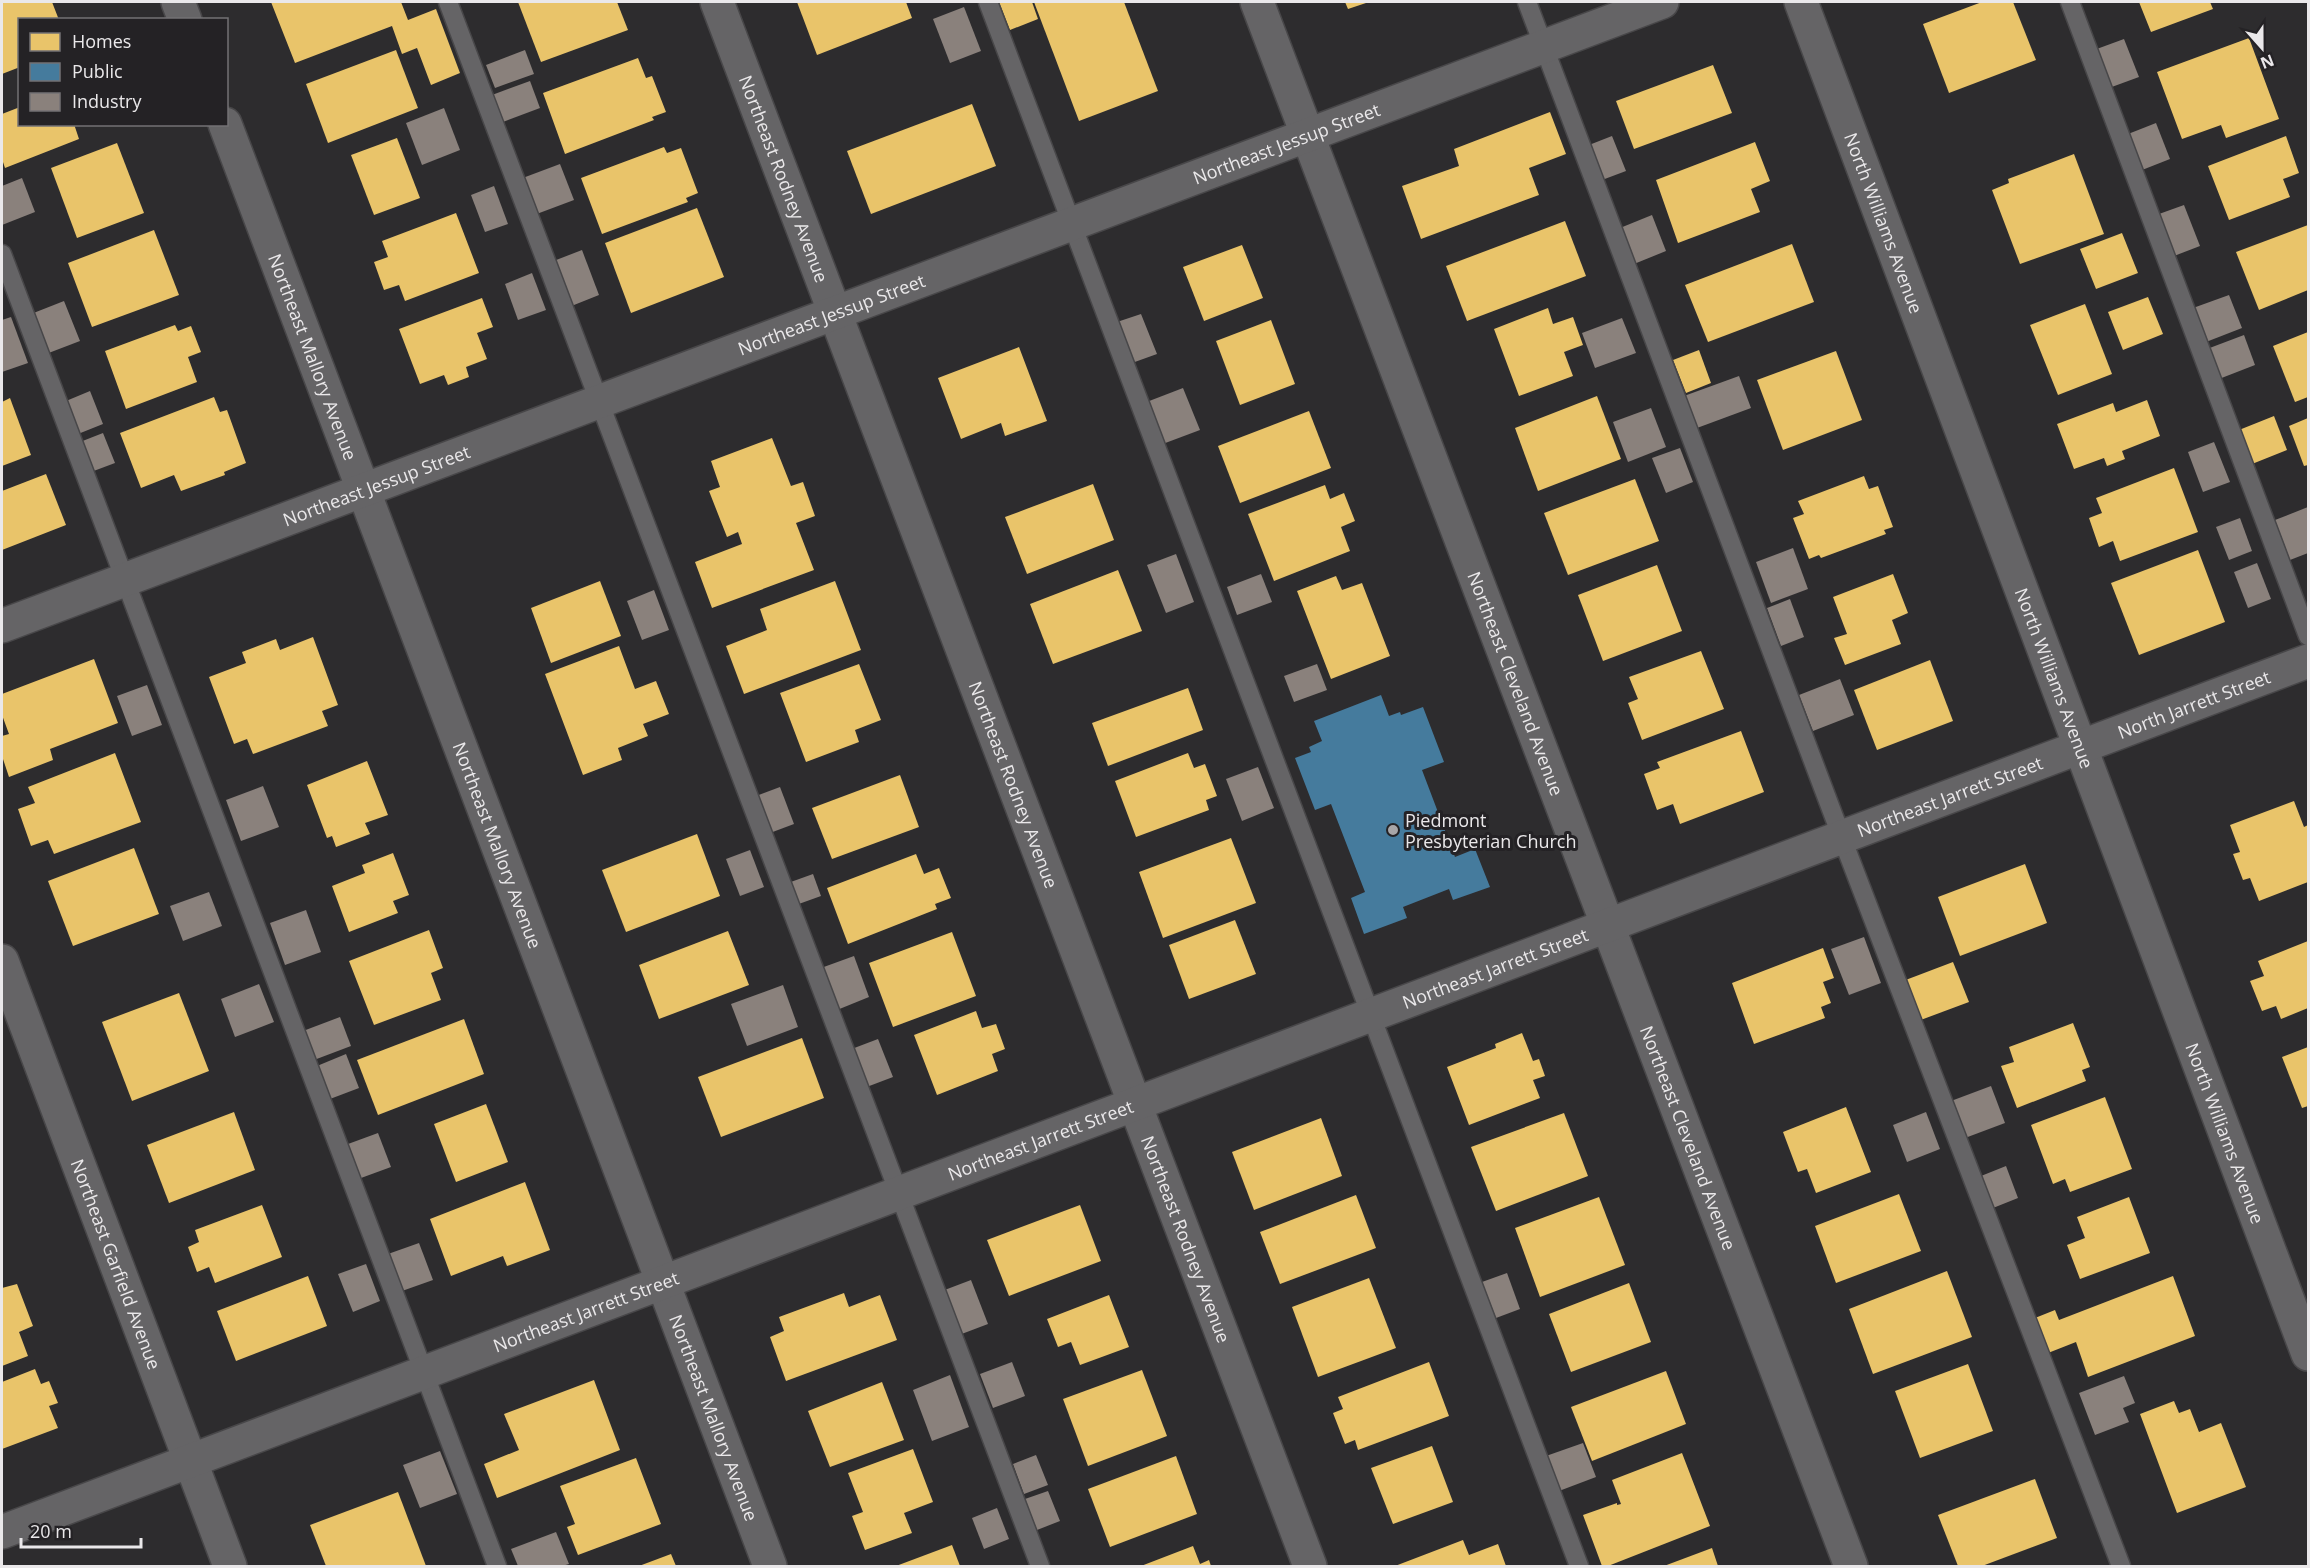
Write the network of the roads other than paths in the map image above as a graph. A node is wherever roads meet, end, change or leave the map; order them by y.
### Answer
1 (178, 2) edge
2 (448, 2) edge
3 (717, 2) edge
4 (988, 2) edge
5 (1257, 2) edge
6 (1527, 2) edge
7 (1662, 2) edge
8 (1800, 2) edge
9 (2070, 2) edge
10 (184, 18) edge
11 (1544, 46) junction
12 (226, 126) edge
13 (1307, 135) junction
14 (1072, 223) junction
15 (2, 254) edge
16 (836, 313) junction
17 (600, 401) junction
18 (363, 490) junction
19 (125, 580) junction
20 (2, 626) edge
21 (2308, 636) edge
22 (2308, 662) edge
23 (2080, 748) junction
24 (1842, 838) junction
25 (1607, 926) junction
26 (2, 961) edge
27 (1372, 1015) junction
28 (1135, 1104) junction
29 (898, 1193) junction
30 (663, 1282) junction
31 (2308, 1354) edge
32 (424, 1372) junction
33 (190, 1461) junction
34 (2, 1532) edge
35 (230, 1566) edge
36 (497, 1566) edge
37 (770, 1566) edge
38 (1040, 1566) edge
39 (1310, 1566) edge
40 (1579, 1566) edge
41 (1851, 1566) edge
42 (2121, 1566) edge

1 - 10 street
2 - 17 lane
3 - 16 street, Northeast Rodney Avenue
4 - 14 lane
5 - 13 street, Northeast Cleveland Avenue
6 - 11 lane
7 - 11 street, Northeast Jessup Street
8 - 23 street, North Williams Avenue
9 - 21 lane
11 - 13 street, Northeast Jessup Street
11 - 24 lane
12 - 18 street, Northeast Mallory Avenue
13 - 14 street, Northeast Jessup Street
13 - 25 street, Northeast Cleveland Avenue
14 - 16 street, Northeast Jessup Street
14 - 27 lane
15 - 19 lane
16 - 17 street, Northeast Jessup Street
16 - 28 street, Northeast Rodney Avenue
17 - 18 street, Northeast Jessup Street
17 - 29 lane
18 - 19 street, Northeast Jessup Street
18 - 30 street, Northeast Mallory Avenue
19 - 20 street, Northeast Jessup Street
19 - 32 lane
22 - 23 street, North Jarrett Street
23 - 24 street, Northeast Jarrett Street
23 - 31 street, North Williams Avenue
24 - 25 street, Northeast Jarrett Street
24 - 42 lane
25 - 27 street, Northeast Jarrett Street
25 - 41 street, Northeast Cleveland Avenue
26 - 33 street, Northeast Garfield Avenue
27 - 28 street, Northeast Jarrett Street
27 - 40 lane
28 - 29 street, Northeast Jarrett Street
28 - 39 street, Northeast Rodney Avenue
29 - 30 street, Northeast Jarrett Street
29 - 38 lane
30 - 32 street, Northeast Jarrett Street
30 - 37 street, Northeast Mallory Avenue
32 - 33 street, Northeast Jarrett Street
32 - 36 lane
33 - 34 street, Northeast Jarrett Street
33 - 35 street, Northeast Garfield Avenue

